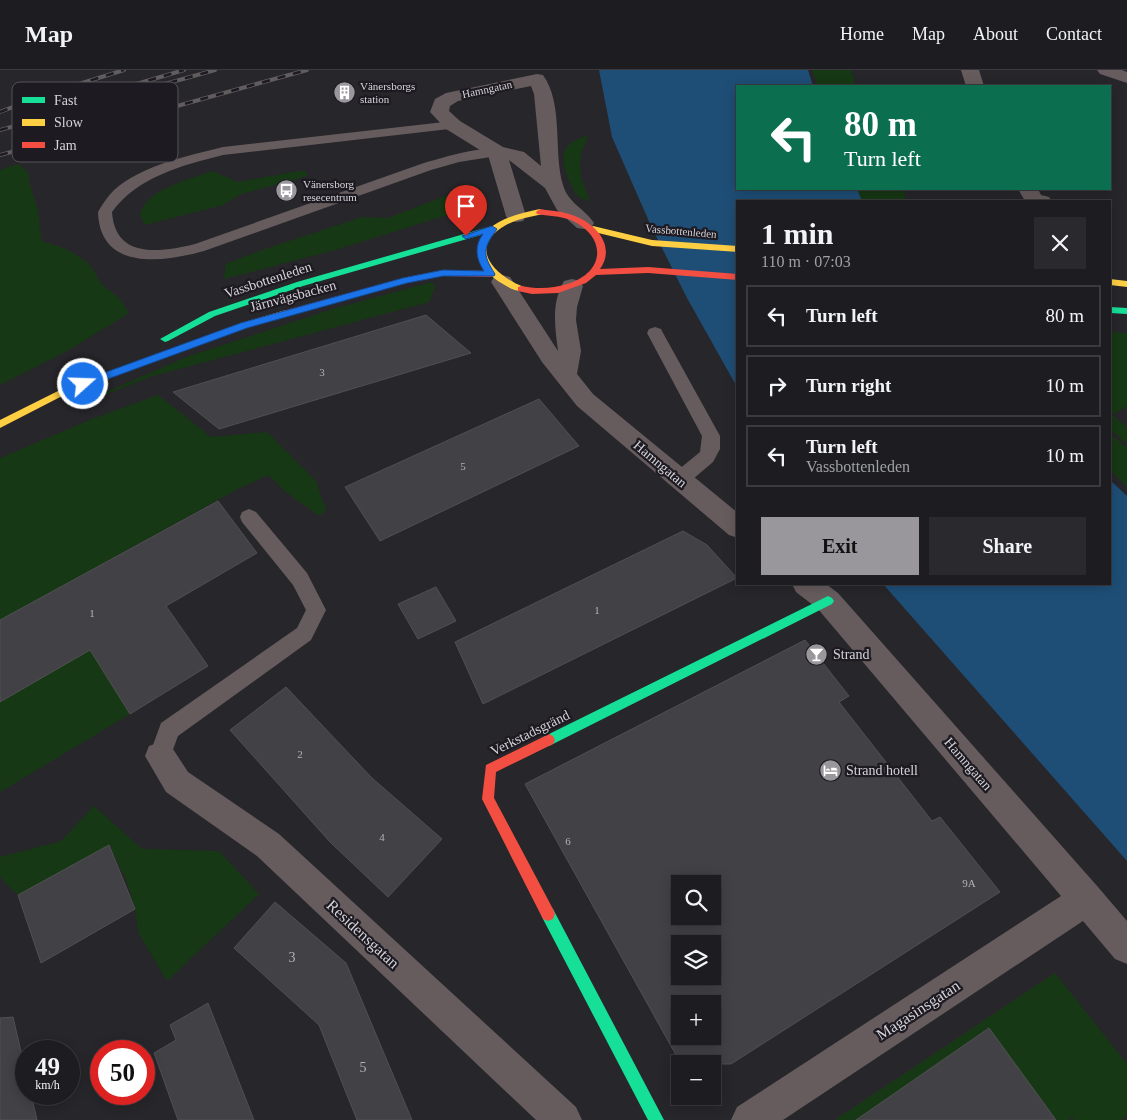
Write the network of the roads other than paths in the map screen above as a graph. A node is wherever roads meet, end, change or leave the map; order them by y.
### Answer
1 (970, 70) edge
2 (1106, 70) edge
3 (1127, 78) edge
4 (975, 85) edge
5 (453, 125) junction
6 (497, 152) junction
7 (553, 185) junction
8 (1029, 190) edge
9 (1038, 200) edge
10 (516, 216) junction
11 (588, 226) junction
12 (492, 229) junction
13 (736, 249) edge
14 (594, 272) junction
15 (736, 277) edge
16 (497, 278) junction
17 (1111, 282) edge
18 (1127, 284) edge
19 (572, 286) junction
20 (1111, 310) edge
21 (1127, 312) edge
22 (655, 333) dead end
23 (565, 375) junction
24 (65, 391) junction
25 (0, 424) edge
26 (679, 480) junction
27 (250, 517) dead end
28 (736, 526) edge
29 (817, 593) edge
30 (160, 756) joint
31 (1086, 899) junction
32 (1127, 947) edge
33 (563, 1120) edge
34 (656, 1120) edge
35 (750, 1120) edge

1 - 4 street
2 - 3 street
5 - 6 street, Hamngatan
5 - 6 lane
5 - 7 street, Hamngatan
6 - 7 street, Hamngatan
6 - 10 street
7 - 11 street, Hamngatan
8 - 9 street
10 - 11 main road
10 - 12 main road
11 - 13 main road, Vassbottenleden
11 - 14 main road
12 - 16 main road
12 - 24 main road, Vassbottenleden
14 - 15 main road
14 - 19 main road
16 - 19 main road
16 - 23 street, Hamngatan
16 - 24 main road, Järnvägsbacken
17 - 18 main road
19 - 23 street
20 - 21 main road
22 - 26 lane
23 - 26 street, Hamngatan
24 - 25 main road, Järnvägsbacken
26 - 28 street, Hamngatan
27 - 30 lane
29 - 31 street, Hamngatan
29 - 34 main road, Verkstadsgränd
30 - 33 street, Residensgatan
31 - 32 street, Hamngatan
31 - 35 street, Magasinsgatan

